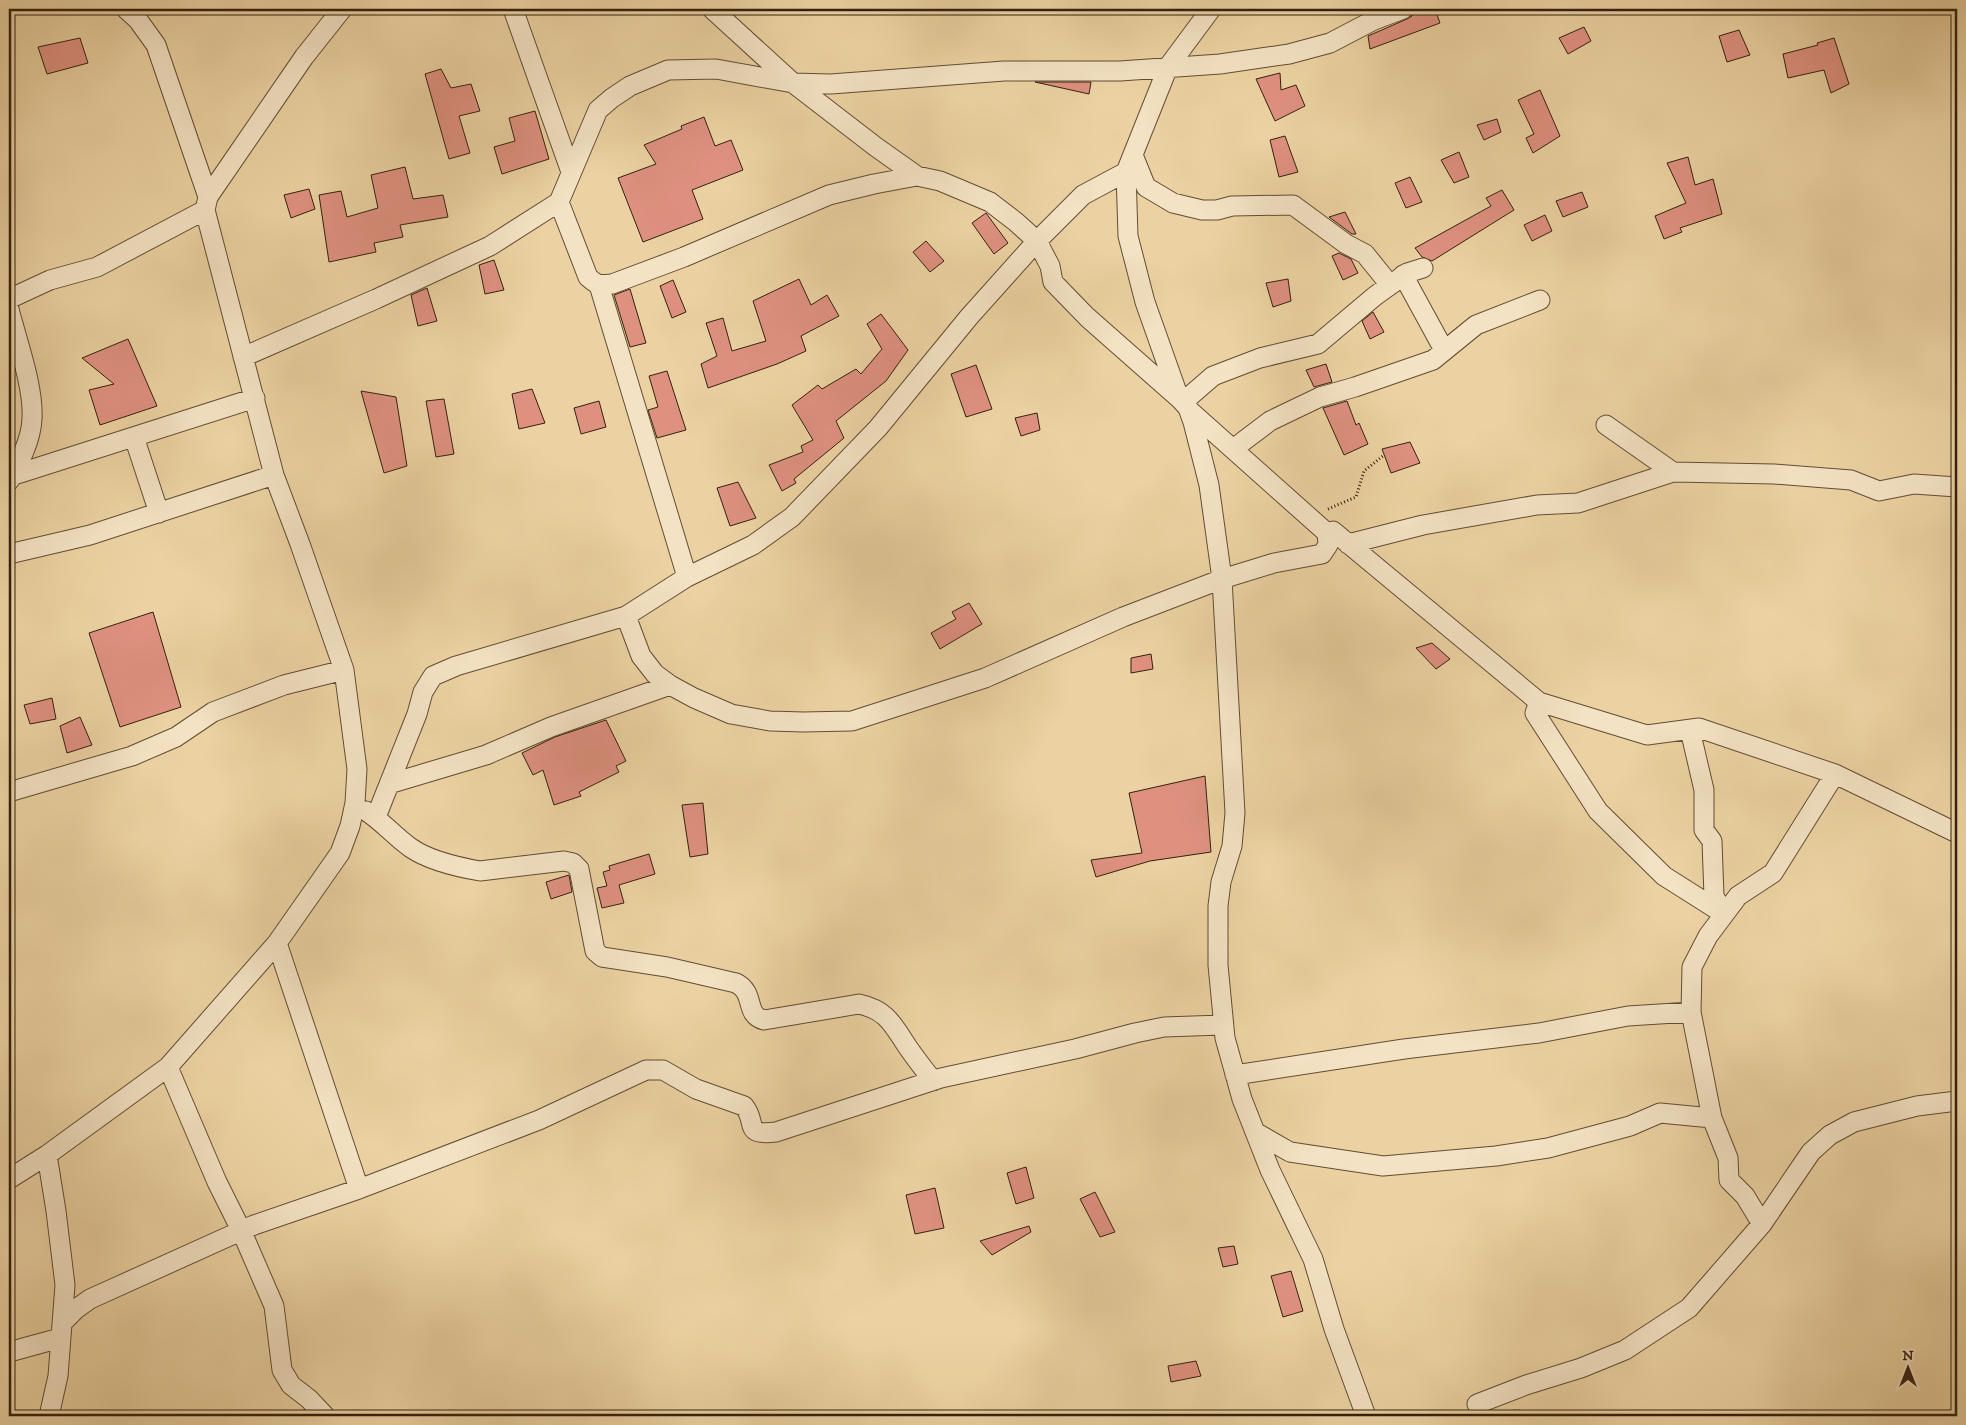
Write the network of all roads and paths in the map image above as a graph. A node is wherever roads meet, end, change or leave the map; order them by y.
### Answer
1 (126, 9) edge
2 (342, 9) edge
3 (513, 9) edge
4 (712, 9) edge
5 (1212, 9) edge
6 (1403, 9) edge
7 (1168, 66) junction
8 (793, 83) junction
9 (1130, 163) junction
10 (571, 172) junction
11 (917, 176) junction
12 (559, 202) junction
13 (206, 204) junction
14 (1037, 241) junction
15 (1423, 268) dead end
16 (1396, 280) junction
17 (599, 285) junction
18 (9, 299) edge
19 (1540, 300) dead end
20 (9, 309) edge
21 (1444, 350) junction
22 (243, 357) junction
23 (254, 398) junction
24 (1183, 403) junction
25 (1606, 425) dead end
26 (134, 437) junction
27 (1234, 449) junction
28 (16, 451) edge
29 (1384, 455) dead end
30 (1673, 472) junction
31 (274, 474) junction
32 (10, 479) edge
33 (1957, 487) edge
34 (159, 513) junction
35 (1310, 517) junction
36 (1327, 533) junction
37 (1348, 544) junction
38 (9, 554) edge
39 (687, 577) junction
40 (1222, 579) junction
41 (626, 616) junction
42 (344, 670) junction
43 (670, 686) junction
44 (1539, 702) junction
45 (1690, 730) junction
46 (1835, 774) junction
47 (389, 784) junction
48 (9, 792) edge
49 (355, 803) junction
50 (376, 817) junction
51 (1957, 832) edge
52 (1724, 914) junction
53 (277, 943) junction
54 (1690, 1012) junction
55 (1222, 1025) junction
56 (168, 1067) junction
57 (1235, 1075) junction
58 (933, 1080) junction
59 (1957, 1101) edge
60 (1712, 1118) junction
61 (1255, 1132) junction
62 (47, 1155) junction
63 (9, 1179) edge
64 (359, 1189) junction
65 (1762, 1224) junction
66 (241, 1230) junction
67 (62, 1329) junction
68 (9, 1352) edge
69 (1477, 1404) dead end
70 (1511, 1412) dead end
71 (50, 1416) edge
72 (325, 1416) edge
73 (1366, 1416) edge
74 (1524, 1416) edge

1 - 13 street
2 - 13 street
3 - 10 street
4 - 8 street
5 - 7 street
6 - 7 street
7 - 8 street
7 - 9 street
8 - 10 street
8 - 11 street
9 - 14 street
9 - 16 street
9 - 24 street
10 - 12 street
11 - 14 street
11 - 17 street
12 - 17 street
12 - 22 street
13 - 18 street
13 - 22 street
14 - 24 street
14 - 39 street
15 - 16 street
16 - 21 street
16 - 24 street
17 - 39 street
19 - 21 street
20 - 28 street
21 - 27 street
22 - 23 street
23 - 26 street
23 - 31 street
24 - 27 street
24 - 40 street
25 - 30 street
26 - 32 street
26 - 34 street
27 - 35 street
28 - 32 street
29 - 35 path
30 - 33 street
30 - 37 street
31 - 34 street
31 - 42 street
34 - 38 street
35 - 36 street
36 - 37 street
36 - 40 street
37 - 44 street
39 - 41 street
40 - 43 street
40 - 55 street
41 - 43 street
41 - 47 street
42 - 48 street
42 - 49 street
43 - 47 street
44 - 45 street
44 - 52 street
45 - 46 street
45 - 52 street
46 - 51 street
46 - 52 street
47 - 50 street
49 - 50 street
49 - 53 street
50 - 58 street
52 - 54 street
53 - 56 street
53 - 64 street
54 - 57 street
54 - 60 street
55 - 57 street
55 - 58 street
56 - 62 street
56 - 66 street
57 - 61 street
58 - 64 street
59 - 65 street
60 - 61 street
60 - 65 street
61 - 73 street
62 - 63 street
62 - 67 street
64 - 66 street
65 - 69 street
66 - 67 street
66 - 72 street
67 - 68 street
67 - 71 street
70 - 74 path

